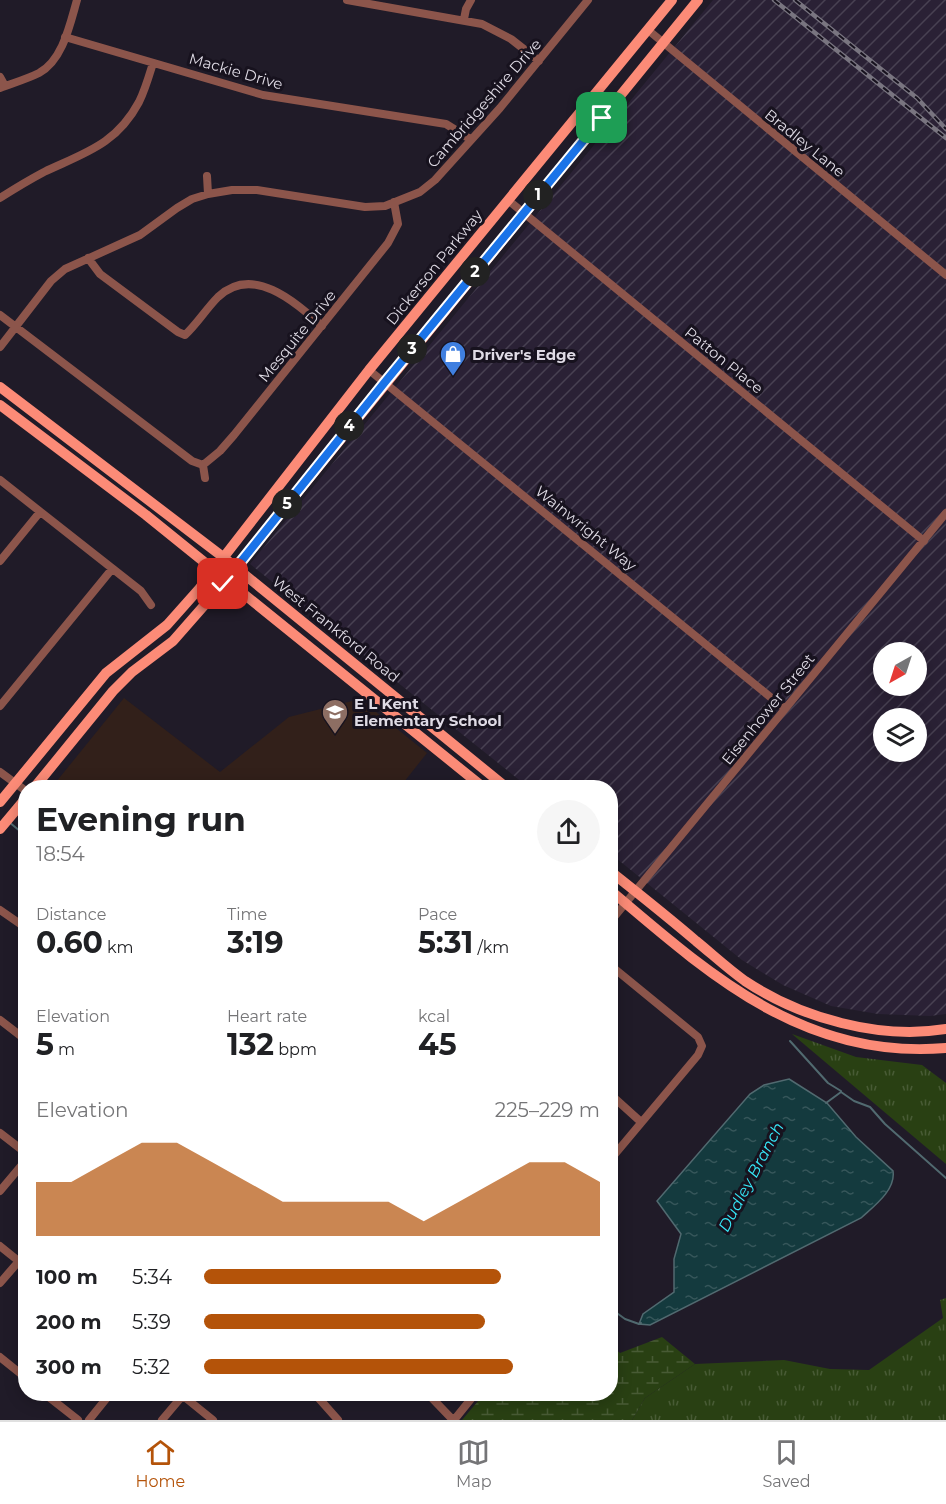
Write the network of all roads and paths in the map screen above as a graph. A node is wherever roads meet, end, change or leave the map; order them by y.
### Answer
1 (347, 0) edge
2 (471, 0) edge
3 (588, 0) edge
4 (672, 0) edge
5 (698, 0) edge
6 (74, 1) edge
7 (368, 2) edge
8 (464, 20) junction
9 (648, 30) junction
10 (65, 37) junction
11 (662, 43) junction
12 (538, 61) junction
13 (153, 63) junction
14 (0, 77) edge
15 (2, 87) edge
16 (470, 139) junction
17 (207, 176) dead end
18 (208, 194) junction
19 (0, 198) edge
20 (508, 200) junction
21 (394, 202) junction
22 (524, 212) junction
23 (88, 258) junction
24 (946, 275) edge
25 (0, 315) edge
26 (322, 326) junction
27 (15, 327) junction
28 (0, 347) edge
29 (369, 370) junction
30 (385, 382) junction
31 (0, 387) edge
32 (0, 405) edge
33 (203, 465) junction
34 (205, 478) dead end
35 (0, 480) edge
36 (40, 512) junction
37 (946, 513) edge
38 (924, 540) junction
39 (223, 557) junction
40 (0, 561) edge
41 (236, 568) junction
42 (112, 569) junction
43 (214, 569) junction
44 (226, 579) junction
45 (151, 605) dead end
46 (0, 706) edge
47 (785, 709) junction
48 (0, 772) edge
49 (41, 780) edge
50 (474, 780) edge
51 (497, 780) edge
52 (12, 787) junction
53 (18, 791) edge
54 (0, 802) edge
55 (18, 805) edge
56 (0, 829) edge
57 (618, 877) edge
58 (636, 892) junction
59 (618, 896) edge
60 (626, 903) junction
61 (0, 910) edge
62 (618, 912) edge
63 (18, 922) edge
64 (618, 972) edge
65 (0, 1020) edge
66 (946, 1029) edge
67 (18, 1034) edge
68 (946, 1048) edge
69 (618, 1101) edge
70 (641, 1122) junction
71 (0, 1133) edge
72 (18, 1147) edge
73 (618, 1150) edge
74 (18, 1170) edge
75 (0, 1191) edge
76 (0, 1246) edge
77 (18, 1261) edge
78 (18, 1267) edge
79 (0, 1283) edge
80 (0, 1357) edge
81 (18, 1372) edge
82 (54, 1401) edge
83 (104, 1401) edge
84 (177, 1401) edge
85 (191, 1401) edge
86 (321, 1401) edge
87 (435, 1401) edge
88 (469, 1401) edge
89 (78, 1420) edge
90 (89, 1420) edge
91 (162, 1420) edge
92 (213, 1420) edge
93 (338, 1420) edge
94 (453, 1420) edge

1 - 7 street
2 - 8 street
3 - 12 street, Cambridgeshire Drive
4 - 9 main road, Dickerson Parkway
5 - 11 main road
6 - 10 street
7 - 8 street
8 - 12 street
9 - 11 street, Bradley Lane
9 - 20 main road, Dickerson Parkway
10 - 13 street, Mackie Drive
10 - 15 street
11 - 22 main road
11 - 24 street, Bradley Lane
12 - 16 street, Cambridgeshire Drive
13 - 16 street, Mackie Drive
13 - 19 street
14 - 15 street
16 - 21 street, Cambridgeshire Drive
17 - 18 street
18 - 21 street, Cambridgeshire Drive
18 - 23 street, Cambridgeshire Drive
20 - 22 street, Patton Place
20 - 29 main road, Dickerson Parkway
21 - 26 street, Mesquite Drive
22 - 30 main road
22 - 38 street, Patton Place
23 - 26 street
23 - 27 street, Cambridgeshire Drive
25 - 27 street
26 - 33 street, Mesquite Drive
27 - 28 street, Cambridgeshire Drive
27 - 33 street
29 - 30 street, Wainwright Way
29 - 39 main road, Dickerson Parkway
30 - 41 main road
30 - 47 street, Wainwright Way
31 - 39 main road, West Frankford Road
32 - 43 main road, West Frankford Road
33 - 34 street
35 - 36 street
36 - 40 street
36 - 42 street
37 - 38 street, Eisenhower Street
38 - 47 street, Eisenhower Street
39 - 41 main road, West Frankford Road
39 - 43 main road, Dickerson Parkway
41 - 44 main road
41 - 51 main road, West Frankford Road
42 - 45 street
42 - 46 street
43 - 44 main road, West Frankford Road
43 - 52 main road, Dickerson Parkway
44 - 49 main road
44 - 50 main road, West Frankford Road
47 - 58 street, Eisenhower Street
48 - 52 street
52 - 53 street
52 - 54 main road, Dickerson Parkway
55 - 56 main road
57 - 58 main road
58 - 60 street, Eisenhower Street
58 - 66 main road
59 - 60 main road
60 - 62 street, Eisenhower Street
60 - 68 main road
61 - 63 street
64 - 70 street
65 - 67 street
69 - 70 street
70 - 73 street
71 - 72 street
74 - 75 street
76 - 77 street
78 - 79 street
80 - 81 street
82 - 89 street
83 - 90 street
84 - 91 street
85 - 92 street
86 - 93 street
87 - 94 street
88 - 94 street

